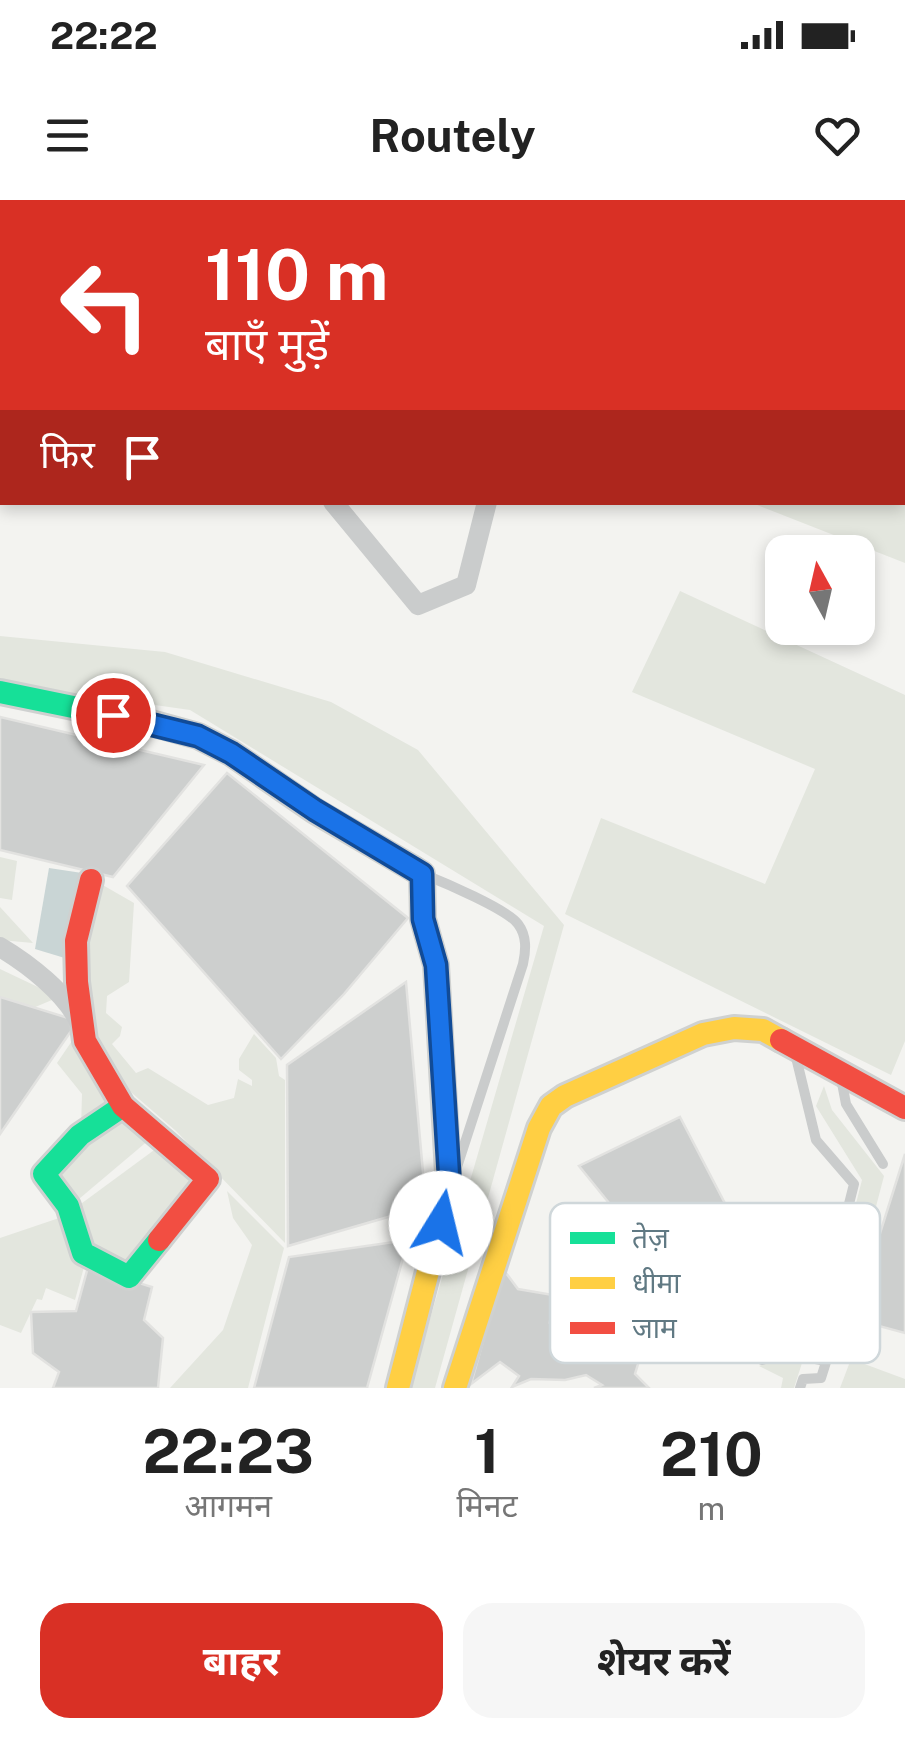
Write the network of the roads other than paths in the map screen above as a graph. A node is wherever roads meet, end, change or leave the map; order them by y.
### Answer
1 (336, 505) edge
2 (486, 505) edge
3 (0, 692) edge
4 (422, 874) junction
5 (91, 880) dead end
6 (0, 947) edge
7 (85, 1041) junction
8 (794, 1047) junction
9 (840, 1072) junction
10 (123, 1106) junction
11 (905, 1108) edge
12 (883, 1164) dead end
13 (450, 1190) junction
14 (849, 1203) edge
15 (825, 1363) edge
16 (398, 1388) edge
17 (455, 1388) edge
18 (800, 1388) edge

1 - 2 street
3 - 4 street
4 - 13 street
4 - 13 lane
5 - 7 street
6 - 7 street
7 - 10 street
8 - 9 street
8 - 14 lane
8 - 17 street
9 - 11 street
9 - 12 lane
10 - 10 street
13 - 16 street
15 - 18 lane

